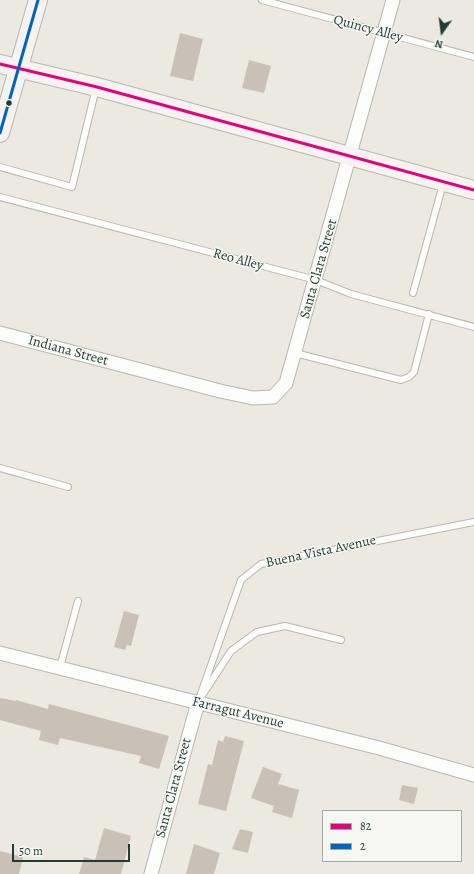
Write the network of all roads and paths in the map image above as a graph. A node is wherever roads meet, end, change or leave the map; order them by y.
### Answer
1 (38, 0) edge
2 (262, 0) edge
3 (393, 0) edge
4 (384, 33) junction
5 (474, 57) edge
6 (8, 66) edge
7 (96, 87) junction
8 (0, 133) edge
9 (351, 156) junction
10 (0, 167) edge
11 (444, 182) junction
12 (474, 190) edge
13 (0, 197) edge
14 (316, 280) junction
15 (413, 293) dead end
16 (429, 314) junction
17 (474, 328) edge
18 (0, 333) edge
19 (295, 353) junction
20 (136, 369) joint
21 (0, 468) edge
22 (68, 487) dead end
23 (474, 522) edge
24 (78, 601) dead end
25 (341, 640) dead end
26 (1, 653) edge
27 (60, 667) junction
28 (198, 702) junction
29 (474, 775) edge
30 (151, 874) edge

1 - 6 main road
2 - 4 lane, Quincy Alley
3 - 4 street, Santa Clara Street
4 - 5 lane, Quincy Alley
4 - 9 street, Santa Clara Street
6 - 7 main road
6 - 8 main road
7 - 9 main road
7 - 10 lane
9 - 11 main road
9 - 14 street, Santa Clara Street
11 - 12 main road
11 - 15 lane
13 - 14 lane, Reo Alley
14 - 16 lane, Reo Alley
14 - 19 street, Santa Clara Street
16 - 17 lane, Reo Alley
16 - 19 lane
18 - 20 street, Indiana Street
19 - 20 street, Santa Clara Street
21 - 22 lane
23 - 28 lane, Buena Vista Avenue
24 - 27 lane
25 - 28 lane
26 - 27 street, Farragut Avenue
27 - 28 street, Farragut Avenue
28 - 29 street, Farragut Avenue
28 - 30 street, Santa Clara Street

